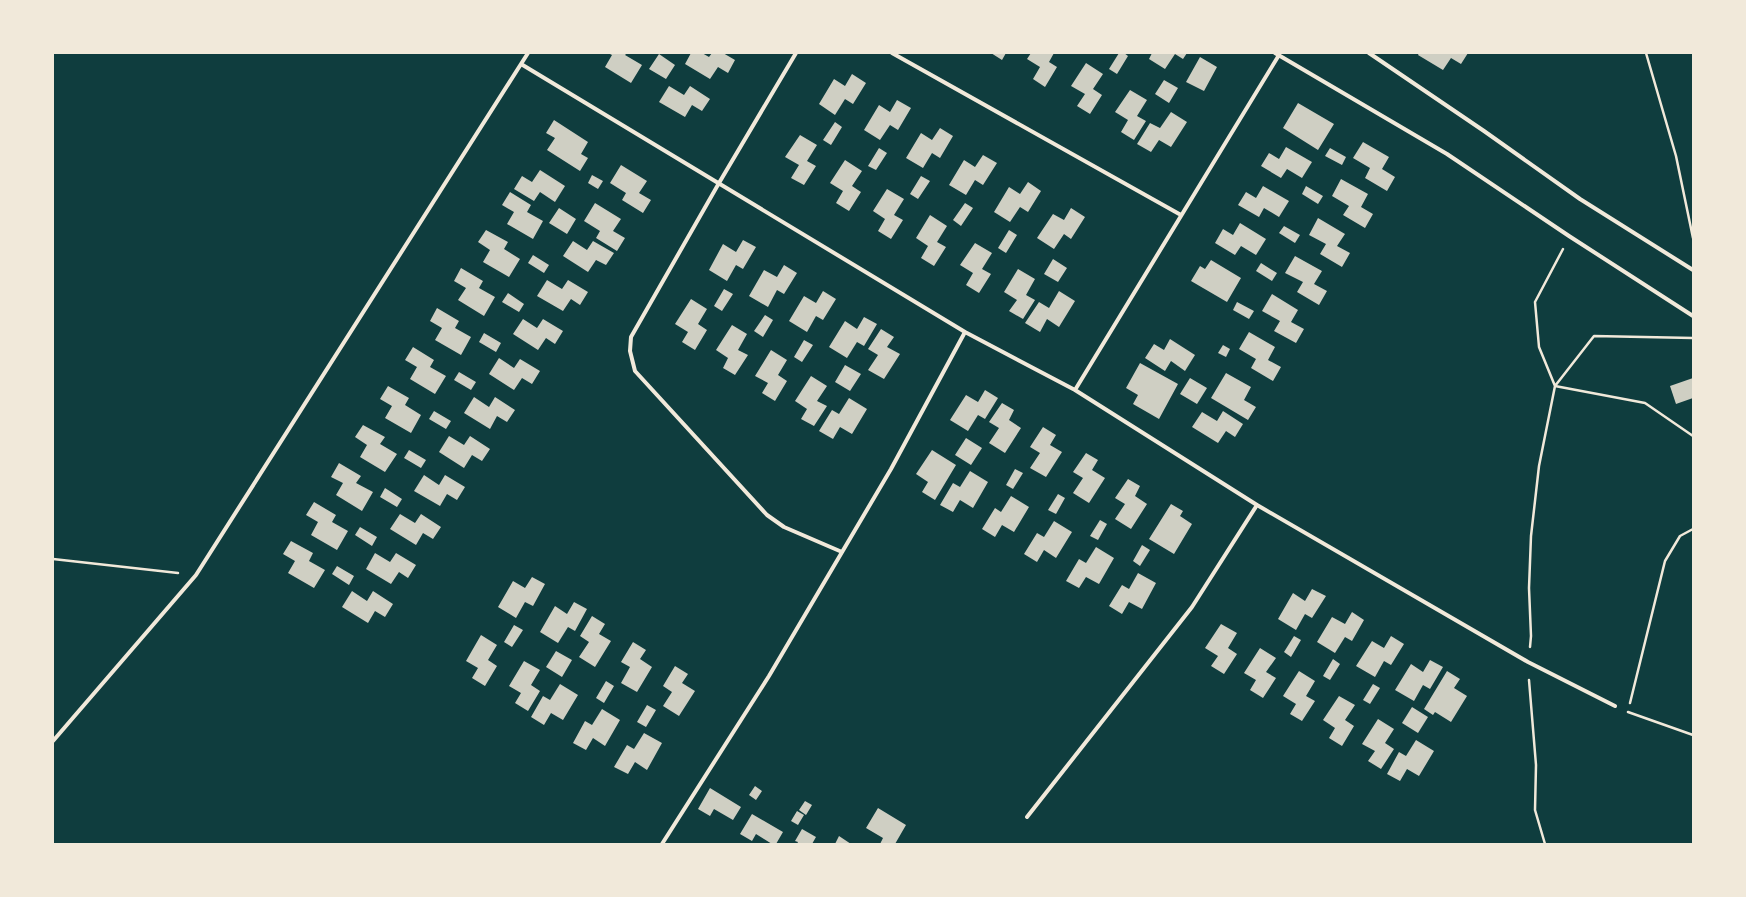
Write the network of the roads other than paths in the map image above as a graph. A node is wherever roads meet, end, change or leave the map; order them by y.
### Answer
1 (528, 53) edge
2 (796, 53) edge
3 (892, 53) edge
4 (1369, 53) edge
5 (1277, 54) edge
6 (521, 64) junction
7 (719, 183) junction
8 (1181, 215) junction
9 (1693, 270) edge
10 (1693, 316) edge
11 (965, 332) junction
12 (1076, 390) junction
13 (1257, 505) junction
14 (842, 552) junction
15 (1615, 706) road end
16 (53, 741) edge
17 (1027, 818) dead end
18 (662, 844) edge

1 - 6 street
2 - 7 street
3 - 8 street
4 - 9 street
5 - 8 street
5 - 10 street
6 - 7 street
6 - 16 street
7 - 11 street
7 - 14 street
8 - 12 street
11 - 12 street
11 - 14 street
12 - 13 street
13 - 15 street
13 - 17 street
14 - 18 street

